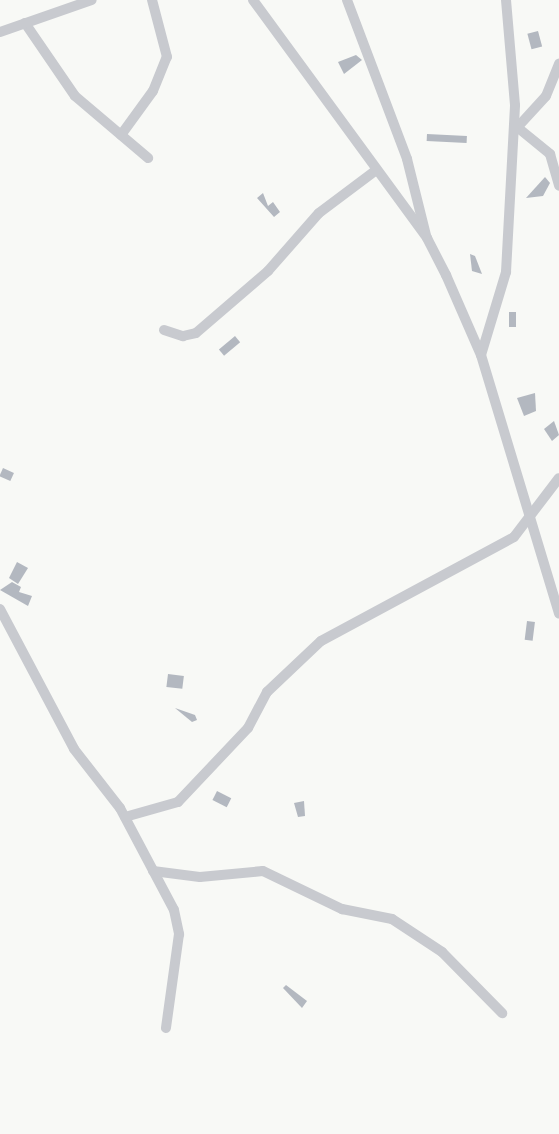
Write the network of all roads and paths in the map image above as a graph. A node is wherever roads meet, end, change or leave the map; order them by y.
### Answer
1 (92, 0) edge
2 (152, 0) edge
3 (253, 0) edge
4 (347, 0) edge
5 (506, 0) edge
6 (25, 23) junction
7 (0, 32) edge
8 (559, 64) edge
9 (516, 129) junction
10 (121, 135) junction
11 (148, 158) dead end
12 (375, 171) junction
13 (559, 186) edge
14 (427, 238) junction
15 (165, 330) dead end
16 (481, 355) junction
17 (559, 478) edge
18 (533, 517) junction
19 (0, 609) edge
20 (559, 614) edge
21 (125, 817) junction
22 (153, 871) junction
23 (502, 1013) dead end
24 (166, 1028) dead end

1 - 6 street
2 - 10 street
3 - 12 street
4 - 14 street
5 - 9 street
6 - 7 street
6 - 10 street
8 - 9 street
9 - 13 street
9 - 16 street
10 - 11 street
12 - 14 street
12 - 15 street
14 - 16 street
16 - 18 street
17 - 18 street
18 - 20 street
18 - 21 street
19 - 21 street
21 - 22 street
22 - 23 street
22 - 24 street

